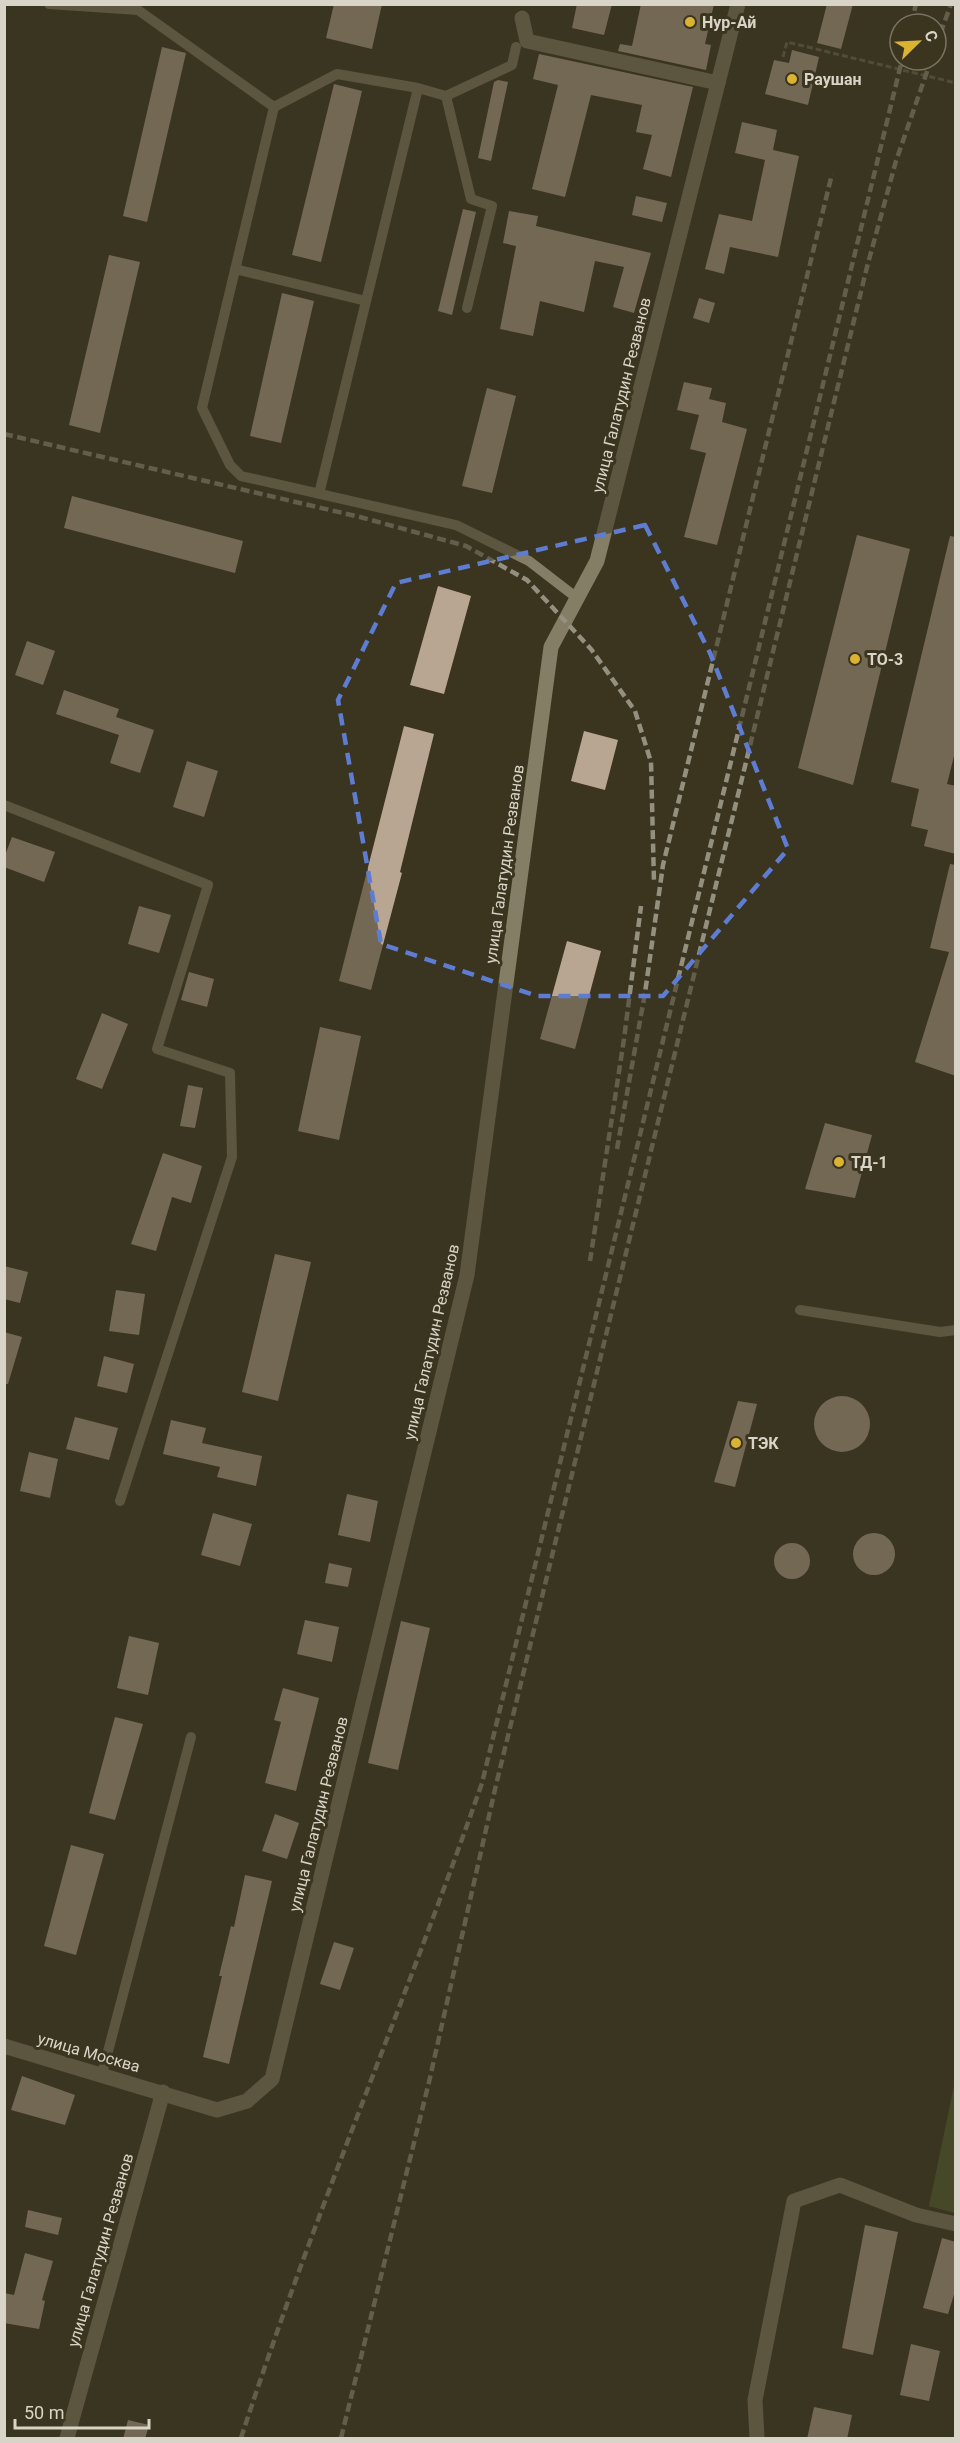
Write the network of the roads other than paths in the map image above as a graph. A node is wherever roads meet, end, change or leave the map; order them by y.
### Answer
1 (49, 4) edge
2 (738, 4) edge
3 (522, 18) dead end
4 (516, 46) dead end
5 (718, 83) junction
6 (418, 88) junction
7 (446, 96) junction
8 (274, 107) junction
9 (235, 269) junction
10 (366, 301) junction
11 (467, 308) dead end
12 (319, 494) junction
13 (577, 598) junction
14 (4, 805) edge
15 (801, 1310) dead end
16 (956, 1330) edge
17 (120, 1501) dead end
18 (191, 1737) dead end
19 (4, 2046) edge
20 (102, 2074) junction
21 (163, 2092) junction
22 (956, 2224) edge
23 (67, 2439) edge
24 (757, 2439) edge

1 - 8 lane
2 - 5 street, улица Галатудин Резванов
3 - 5 street
4 - 7 lane
5 - 13 street, улица Галатудин Резванов
6 - 7 lane
6 - 8 lane
6 - 10 lane
7 - 11 lane
8 - 9 lane
9 - 10 lane
9 - 12 lane
10 - 12 lane
12 - 13 lane
13 - 21 street, улица Галатудин Резванов
14 - 17 lane
15 - 16 lane
18 - 20 lane
19 - 20 street, улица Москва
20 - 21 street, улица Москва
21 - 23 street, улица Галатудин Резванов
22 - 24 street

